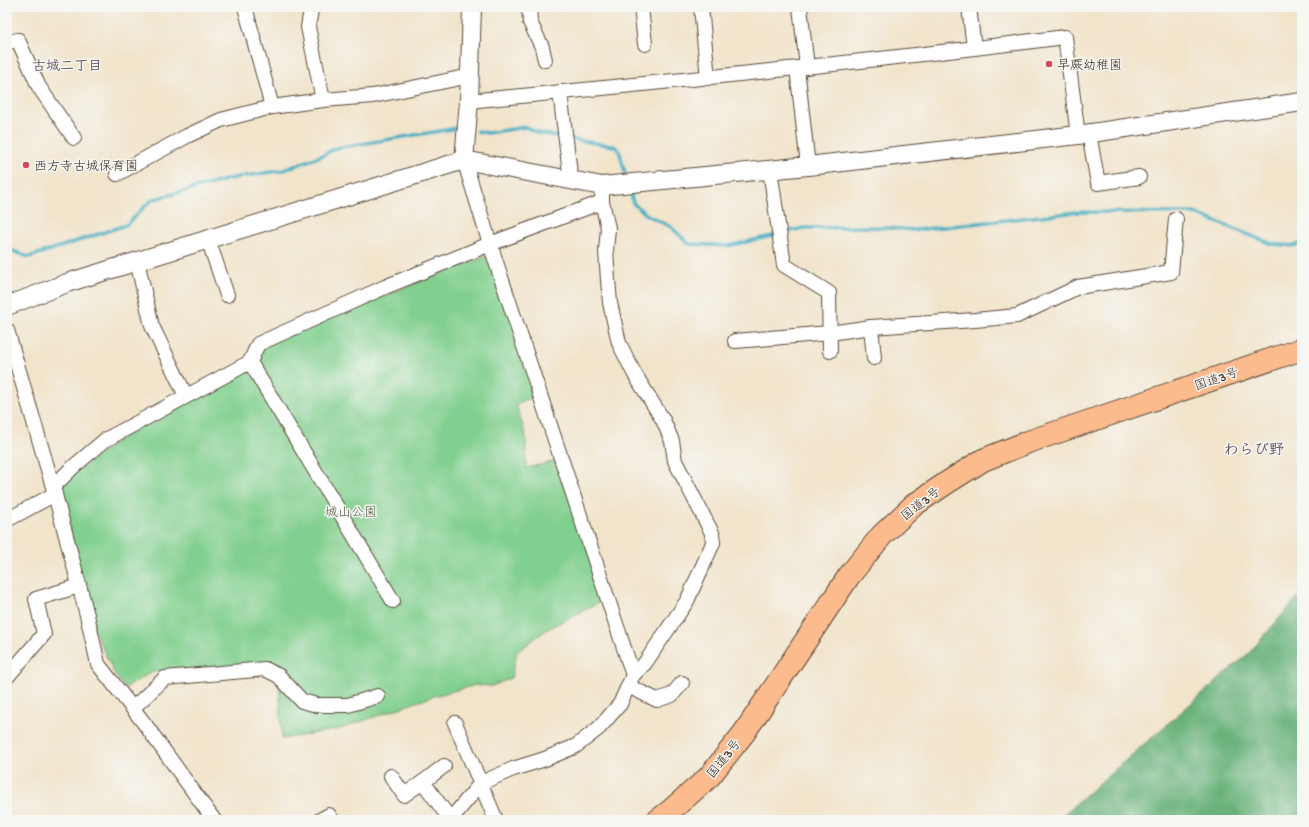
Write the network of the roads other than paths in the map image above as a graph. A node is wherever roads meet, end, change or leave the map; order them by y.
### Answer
1 (245, 7) edge
2 (310, 7) edge
3 (472, 7) edge
4 (529, 7) edge
5 (641, 7) edge
6 (701, 7) edge
7 (800, 7) edge
8 (969, 7) edge
9 (7, 42) edge
10 (645, 44) dead end
11 (974, 48) junction
12 (545, 60) dead end
13 (802, 67) junction
14 (470, 76) junction
15 (708, 78) junction
16 (560, 92) junction
17 (323, 100) junction
18 (469, 101) junction
19 (1302, 102) edge
20 (272, 107) junction
21 (1084, 134) junction
22 (74, 138) dead end
23 (464, 160) junction
24 (808, 166) junction
25 (770, 170) junction
26 (117, 174) dead end
27 (1139, 177) dead end
28 (569, 180) junction
29 (602, 194) junction
30 (1176, 219) dead end
31 (208, 239) junction
32 (490, 244) junction
33 (137, 261) junction
34 (226, 295) dead end
35 (7, 306) edge
36 (871, 327) junction
37 (7, 330) edge
38 (830, 332) junction
39 (735, 341) dead end
40 (1302, 349) edge
41 (830, 351) dead end
42 (874, 358) dead end
43 (250, 362) junction
44 (186, 396) junction
45 (54, 490) junction
46 (7, 520) edge
47 (79, 586) junction
48 (393, 601) dead end
49 (7, 677) edge
50 (630, 680) junction
51 (682, 683) dead end
52 (378, 696) dead end
53 (133, 708) junction
54 (455, 723) dead end
55 (444, 766) dead end
56 (391, 776) dead end
57 (423, 782) junction
58 (481, 783) junction
59 (214, 820) edge
60 (320, 820) edge
61 (332, 820) edge
62 (450, 820) edge
63 (496, 820) edge
64 (658, 820) edge

1 - 20 street
2 - 17 street
3 - 14 street
4 - 12 street
5 - 10 street
6 - 15 street
7 - 13 street
8 - 11 street
9 - 22 street
11 - 13 street
11 - 21 street
13 - 15 street
13 - 24 street
14 - 17 street
14 - 18 street
15 - 16 street
16 - 18 street
16 - 28 street
17 - 20 street
18 - 23 street
19 - 21 street
20 - 26 street
21 - 24 street
21 - 27 street
23 - 28 street
23 - 31 street
23 - 32 street
24 - 25 street
25 - 29 street
25 - 38 street
28 - 29 street
29 - 32 street
29 - 50 street
30 - 36 street
31 - 33 street
31 - 34 street
32 - 43 street
32 - 50 street
33 - 35 street
33 - 44 street
36 - 38 street
36 - 42 street
37 - 45 street
38 - 39 street
38 - 41 street
40 - 64 highway, 国道3号
43 - 44 street
43 - 48 street
44 - 45 street
45 - 46 street
45 - 47 street
47 - 49 street
47 - 53 street
50 - 51 street
50 - 58 street
52 - 53 street
53 - 59 street
54 - 58 street
55 - 57 street
56 - 57 street
57 - 62 street
58 - 62 street
58 - 63 street
60 - 61 street

